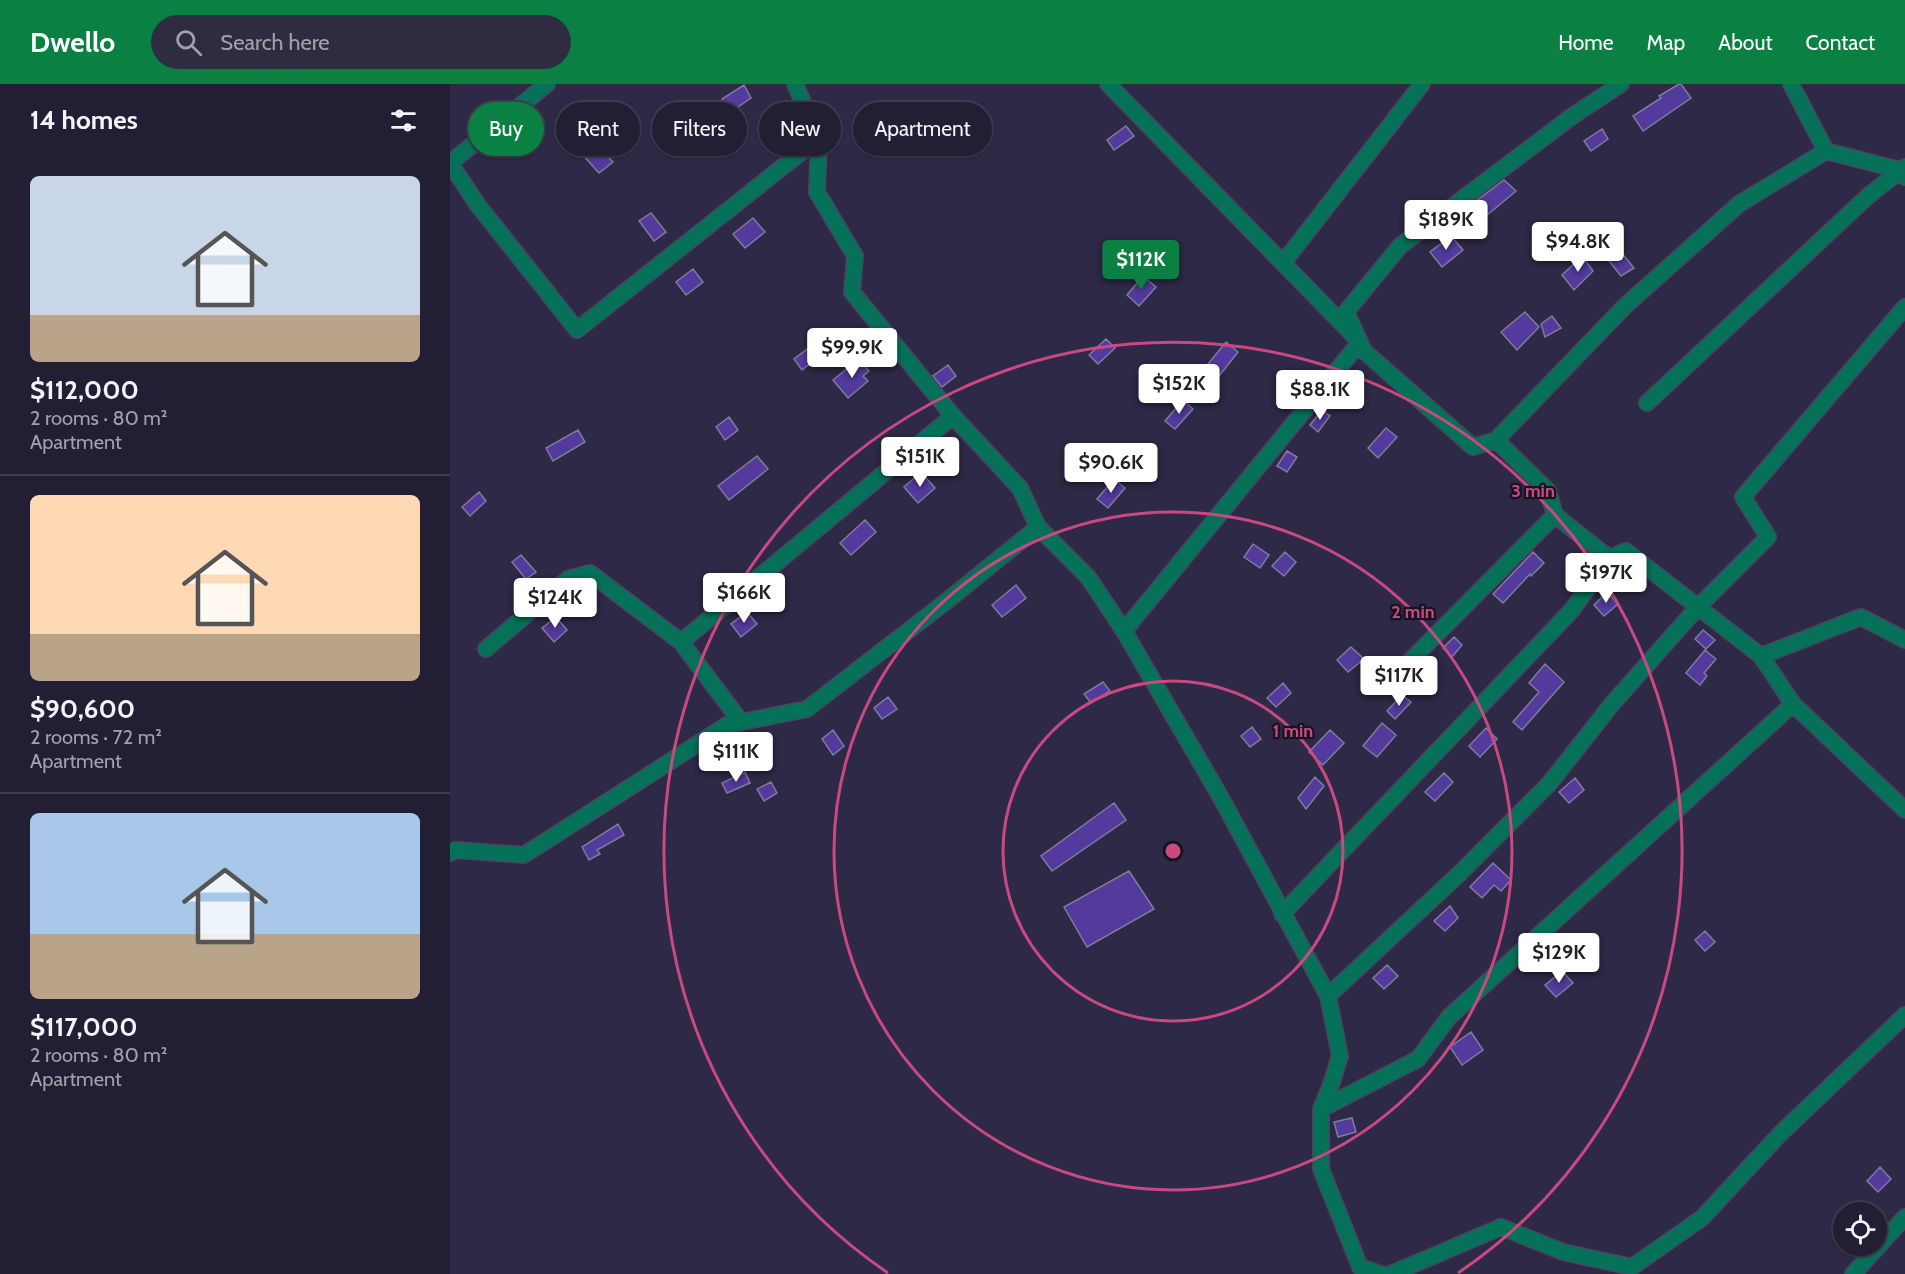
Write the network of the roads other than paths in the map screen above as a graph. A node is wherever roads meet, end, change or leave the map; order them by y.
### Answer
1 (547, 84) edge
2 (795, 84) edge
3 (1108, 84) edge
4 (1422, 84) edge
5 (1622, 84) edge
6 (1791, 84) edge
7 (803, 102) edge
8 (1826, 151) junction
9 (796, 156) edge
10 (818, 156) edge
11 (1903, 171) edge
12 (1283, 263) junction
13 (1904, 310) edge
14 (1359, 342) junction
15 (1647, 403) dead end
16 (953, 416) junction
17 (1496, 440) junction
18 (1555, 515) junction
19 (1038, 527) junction
20 (1609, 558) junction
21 (1698, 607) junction
22 (1124, 631) junction
23 (1905, 640) edge
24 (681, 642) junction
25 (486, 649) dead end
26 (1761, 656) junction
27 (1407, 664) dead end
28 (1793, 704) junction
29 (741, 722) junction
30 (1905, 810) edge
31 (450, 853) edge
32 (1282, 915) junction
33 (1328, 996) junction
34 (1905, 1015) edge
35 (1321, 1109) junction
36 (1905, 1217) edge
37 (1381, 1274) edge
38 (1390, 1274) edge
39 (1854, 1274) edge

1 - 9 street
2 - 7 street
3 - 12 street
4 - 12 street
5 - 14 street
6 - 8 street
8 - 11 street
8 - 17 street
10 - 16 street
11 - 15 street
12 - 14 street
13 - 21 street
14 - 17 street
14 - 22 street
16 - 19 street
16 - 24 street
17 - 18 street
18 - 20 street
18 - 27 street
19 - 22 street
19 - 29 street
20 - 21 street
20 - 32 street
21 - 26 street
21 - 33 street
22 - 32 street
23 - 26 street
24 - 25 street
24 - 29 street
26 - 28 street
28 - 30 street
28 - 35 street
29 - 31 street
32 - 33 street
33 - 35 street
34 - 38 street
35 - 37 street
36 - 39 street

